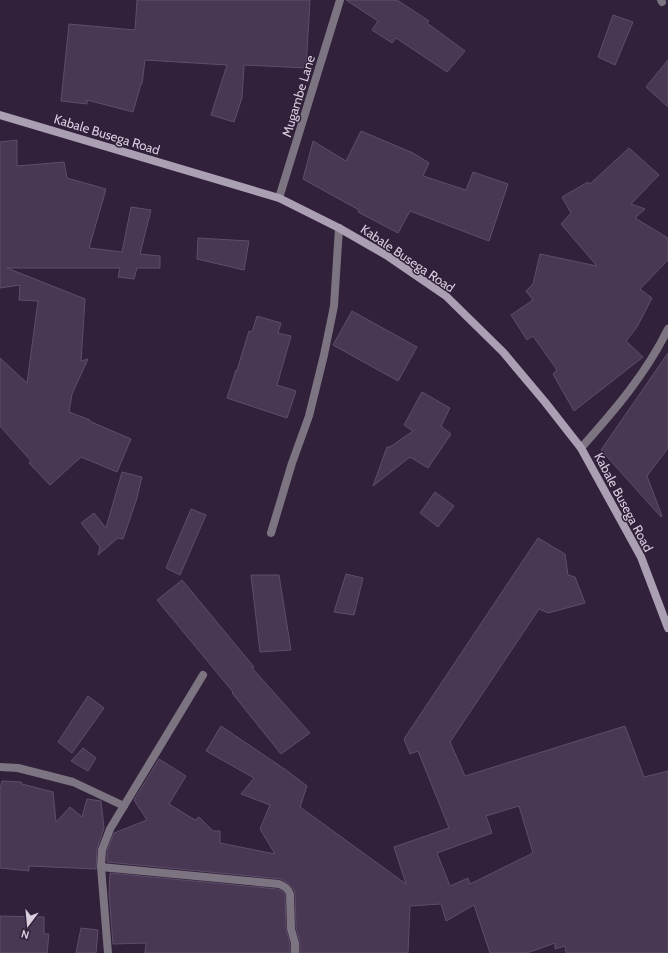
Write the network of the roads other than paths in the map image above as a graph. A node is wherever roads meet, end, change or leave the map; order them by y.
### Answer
1 (340, 0) edge
2 (0, 115) edge
3 (279, 198) junction
4 (339, 228) junction
5 (668, 330) edge
6 (581, 448) junction
7 (271, 533) dead end
8 (668, 628) edge
9 (203, 675) dead end
10 (0, 768) edge
11 (124, 806) junction
12 (101, 867) junction
13 (108, 953) edge
14 (295, 953) edge

1 - 3 street, Mugambe Lane
2 - 3 street, Kabale Busega Road
3 - 4 street, Kabale Busega Road
4 - 6 street, Kabale Busega Road
4 - 7 street
5 - 6 street
6 - 8 street, Kabale Busega Road
9 - 11 street
10 - 11 street
11 - 12 street
12 - 13 street
12 - 14 street

